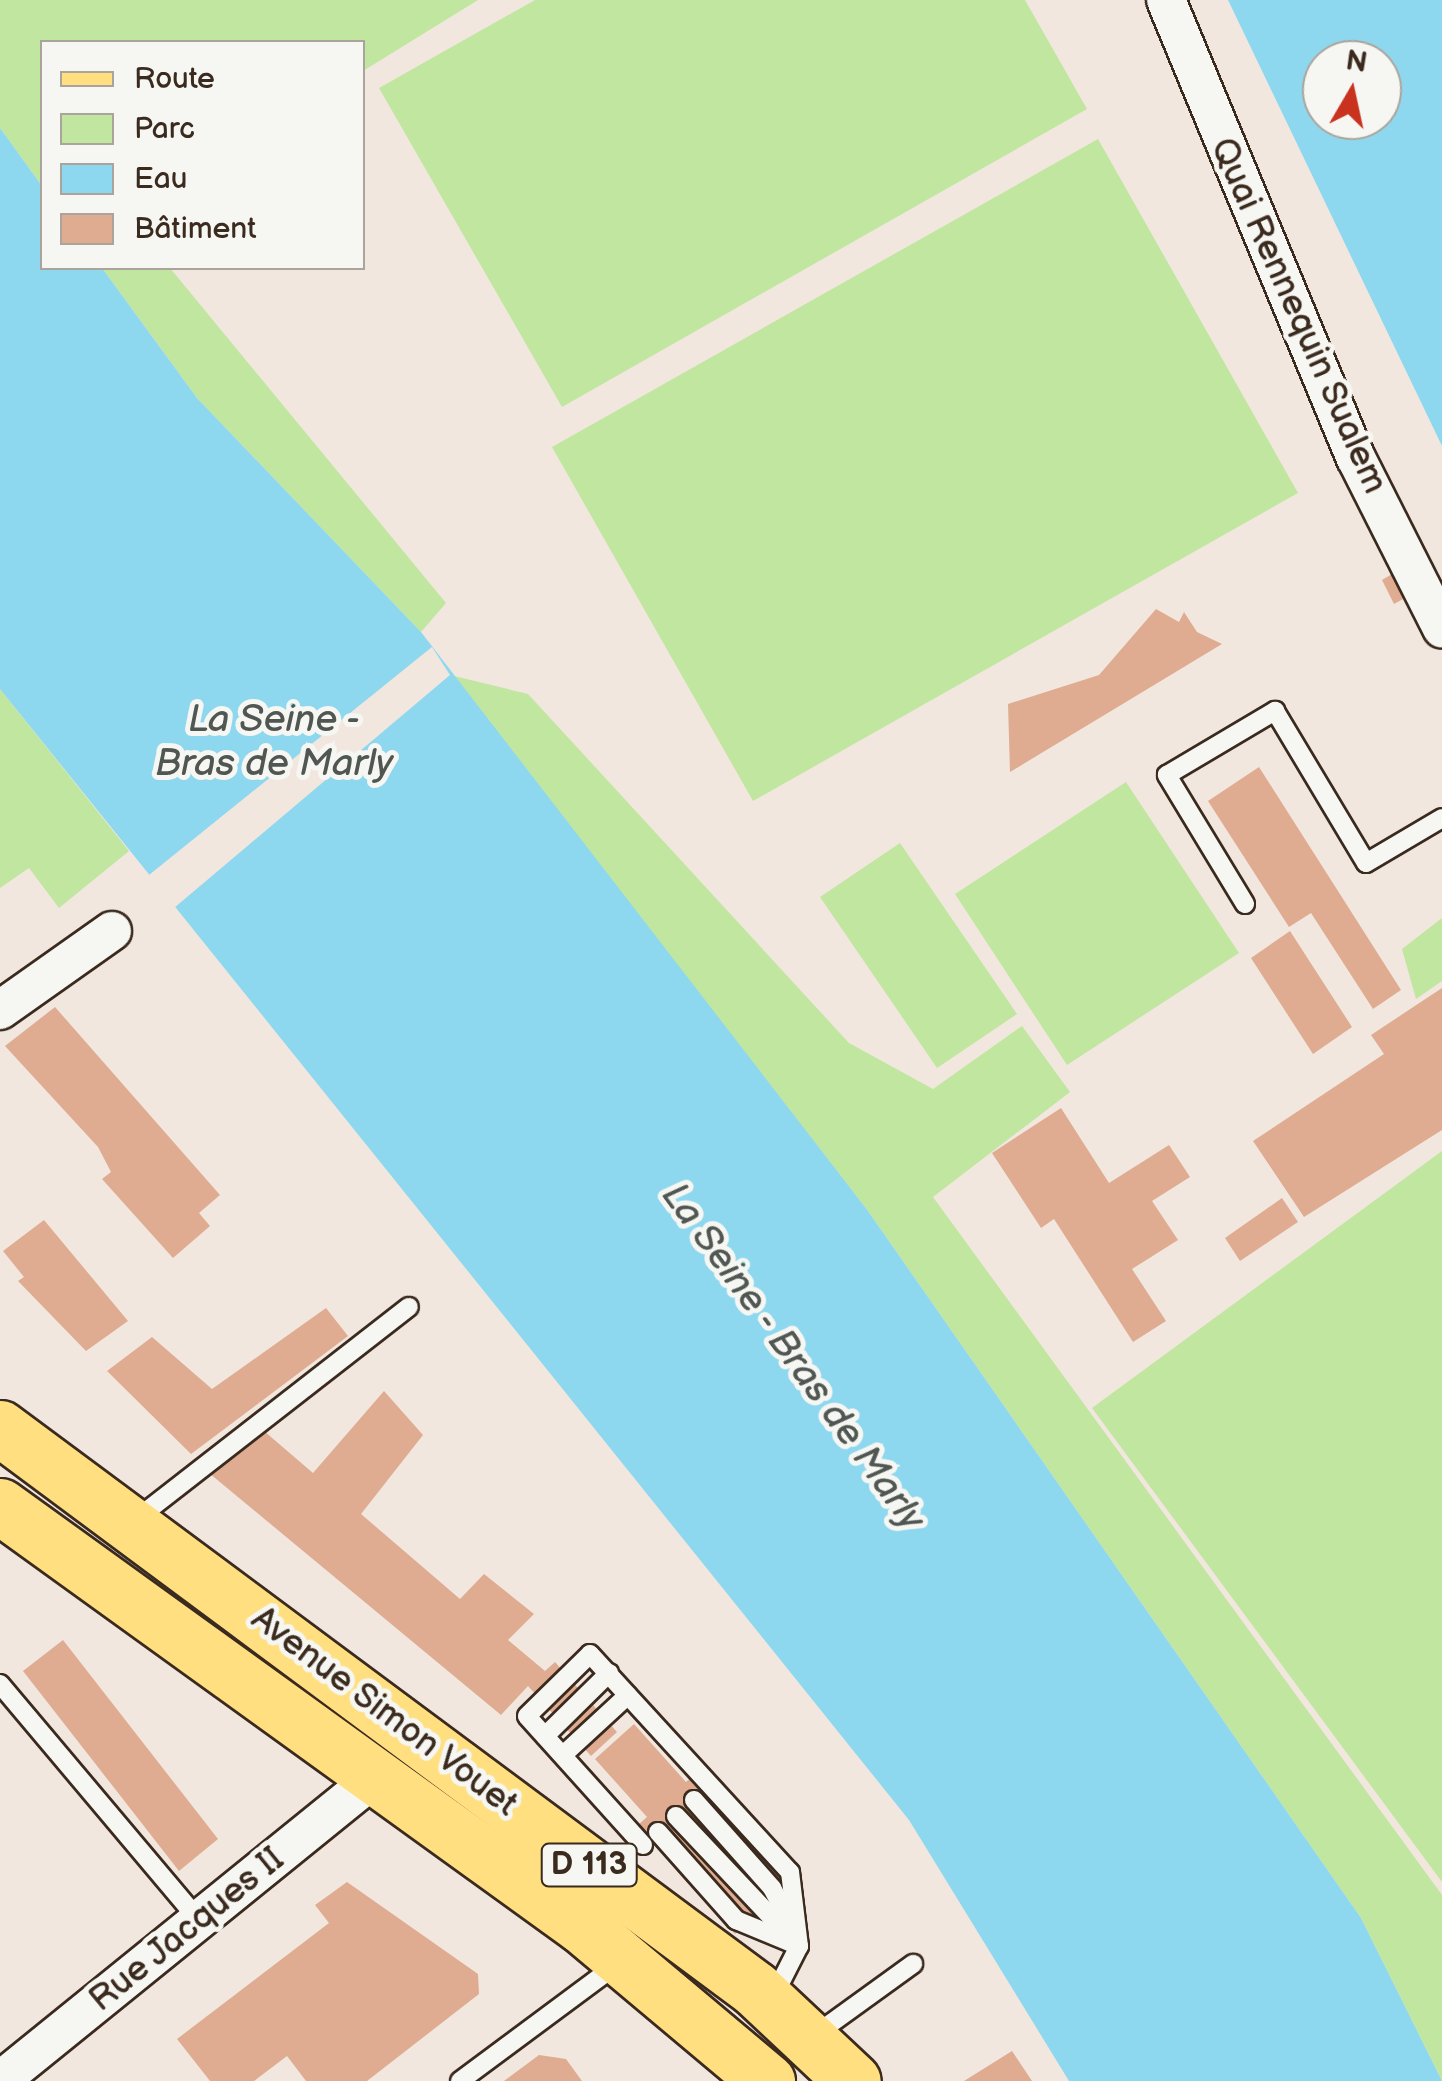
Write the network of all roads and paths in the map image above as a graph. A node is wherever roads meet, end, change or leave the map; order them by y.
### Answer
1 (1166, 0) edge
2 (1442, 628) edge
3 (1442, 818) edge
4 (1245, 904) dead end
5 (112, 931) dead end
6 (0, 1010) edge
7 (409, 1307) dead end
8 (0, 1428) edge
9 (0, 1506) edge
10 (130, 1524) junction
11 (609, 1674) junction
12 (0, 1684) edge
13 (628, 1694) junction
14 (363, 1697) junction
15 (545, 1736) junction
16 (563, 1756) junction
17 (464, 1770) junction
18 (374, 1778) junction
19 (712, 1784) junction
20 (694, 1800) junction
21 (676, 1816) junction
22 (658, 1832) junction
23 (625, 1861) junction
24 (199, 1920) junction
25 (799, 1946) junction
26 (624, 1960) junction
27 (913, 1964) dead end
28 (770, 2002) junction
29 (809, 2040) junction
30 (0, 2081) edge
31 (460, 2081) edge
32 (768, 2081) edge
33 (853, 2081) edge

1 - 2 street, Quai Rennequin Sualem
3 - 4 lane
5 - 6 street
7 - 10 lane
8 - 10 main road, Avenue Simon Vouet / D 113
9 - 18 main road, Avenue Simon Vouet / D 113
10 - 14 main road, Avenue Simon Vouet / D 113
11 - 13 lane
11 - 15 lane
11 - 15 lane
12 - 24 lane
13 - 16 lane
13 - 19 lane
14 - 17 main road, Avenue Simon Vouet / D 113
14 - 18 main road
15 - 16 lane
16 - 23 lane
17 - 18 main road
17 - 23 main road, Avenue Simon Vouet / D 113
18 - 24 street, Rue Jacques II
18 - 26 main road, Avenue Simon Vouet / D 113
19 - 20 lane
19 - 25 lane
20 - 21 lane
20 - 25 lane
21 - 22 lane
21 - 25 lane
22 - 23 lane
22 - 25 lane
23 - 28 main road, Avenue Simon Vouet / D 113
24 - 30 street, Rue Jacques II
25 - 28 lane
26 - 31 lane
26 - 32 main road, Avenue Simon Vouet / D 113
27 - 29 lane
28 - 29 main road, Avenue Simon Vouet / D 113
29 - 33 main road, Avenue Simon Vouet / D 113

